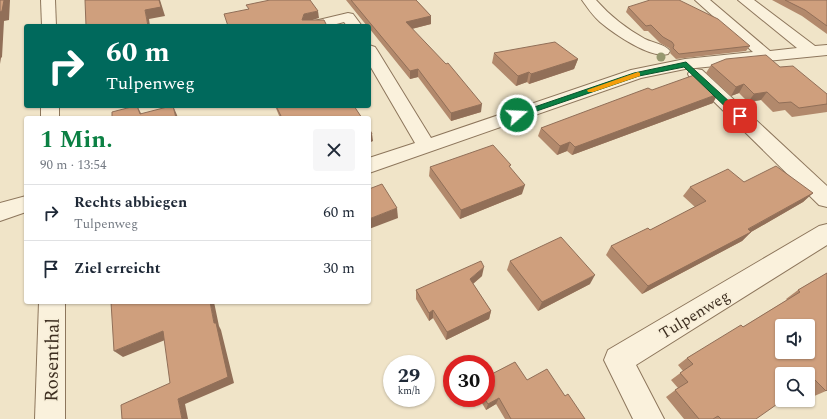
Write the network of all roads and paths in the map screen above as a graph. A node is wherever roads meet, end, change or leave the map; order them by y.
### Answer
1 (48, 0) edge
2 (589, 0) edge
3 (702, 0) edge
4 (745, 0) edge
5 (49, 24) edge
6 (319, 24) edge
7 (353, 24) edge
8 (662, 51) dead end
9 (820, 51) edge
10 (371, 53) edge
11 (767, 56) junction
12 (686, 64) junction
13 (426, 146) junction
14 (371, 165) edge
15 (827, 199) edge
16 (24, 205) edge
17 (0, 212) edge
18 (827, 233) edge
19 (52, 304) edge
20 (50, 419) edge
21 (648, 419) edge

1 - 5 street
2 - 8 street
3 - 11 street
4 - 9 street
6 - 7 street
9 - 11 street
10 - 13 street
11 - 12 street
12 - 13 street
12 - 15 street
13 - 14 street
16 - 17 street
18 - 21 street, Tulpenweg
19 - 20 street, Rosenthal

